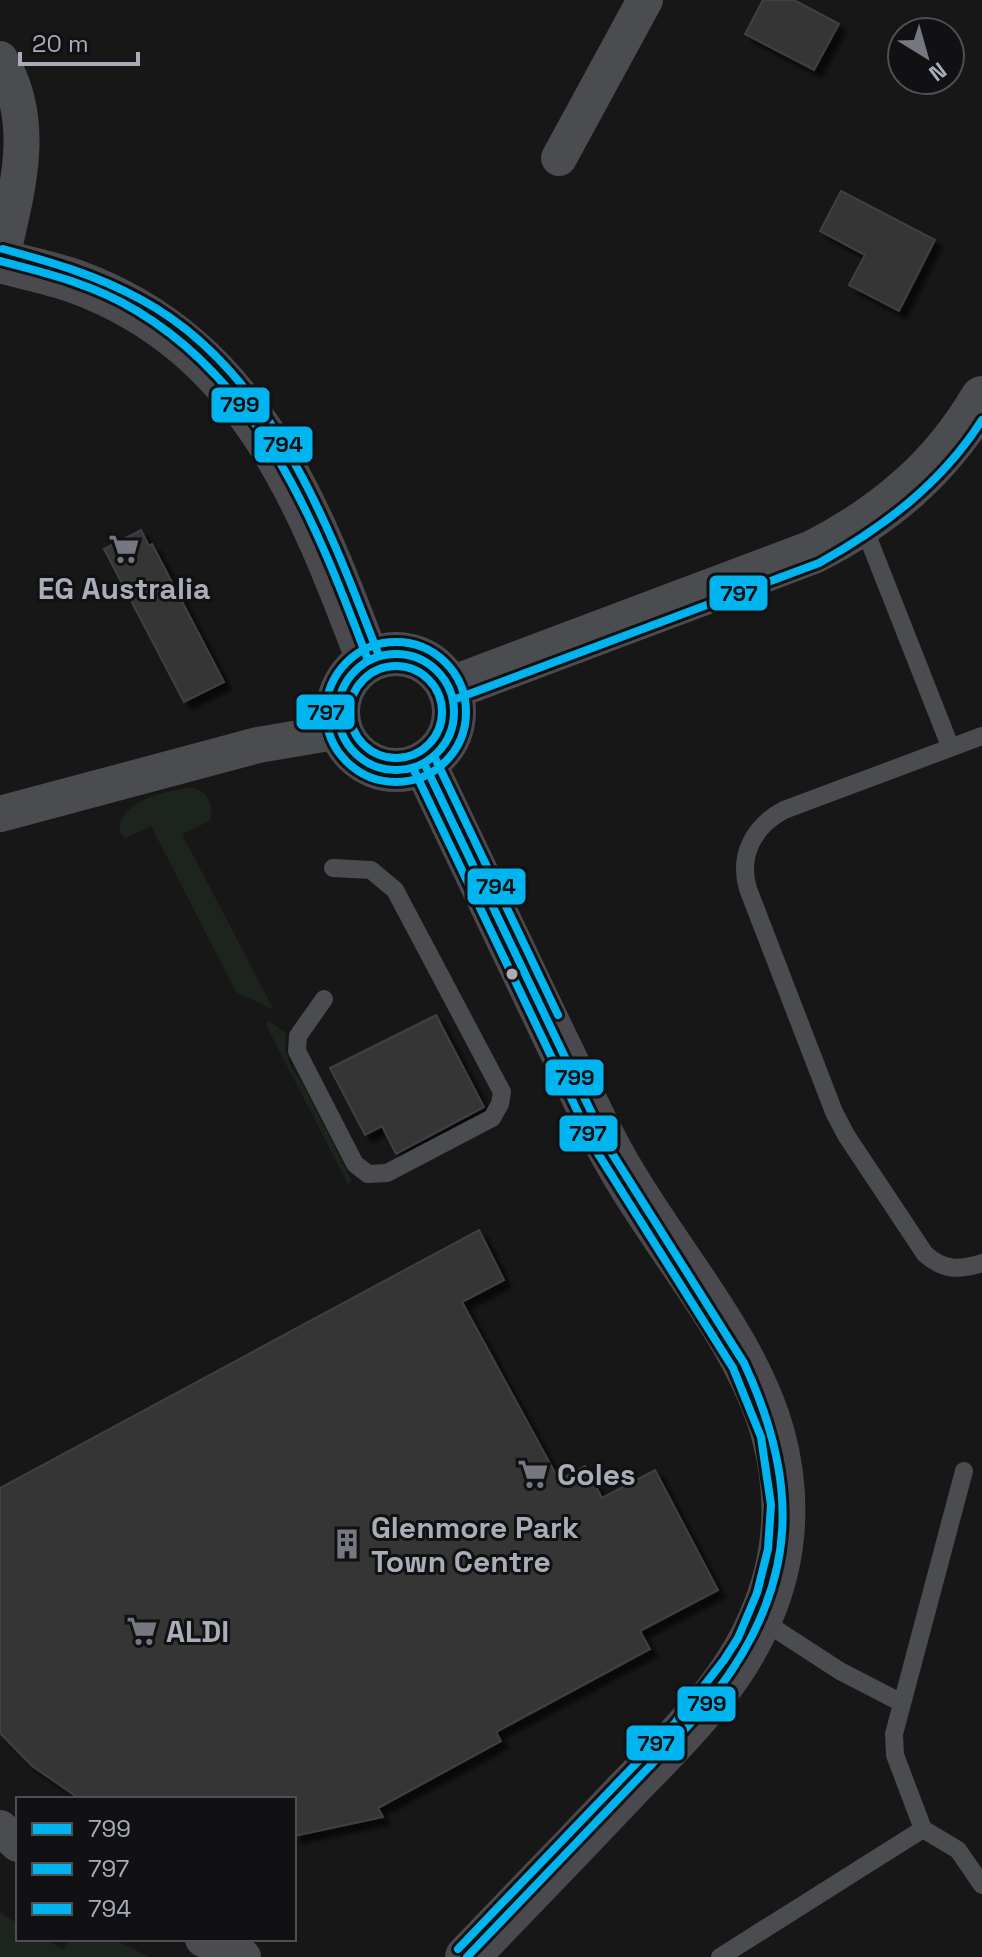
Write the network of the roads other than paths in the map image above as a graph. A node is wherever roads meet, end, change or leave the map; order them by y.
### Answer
1 (645, 0) edge
2 (0, 59) edge
3 (559, 158) dead end
4 (0, 261) edge
5 (982, 398) edge
6 (863, 525) junction
7 (368, 660) junction
8 (449, 689) junction
9 (341, 731) junction
10 (982, 736) edge
11 (950, 746) junction
12 (424, 763) junction
13 (0, 814) edge
14 (333, 868) dead end
15 (324, 999) dead end
16 (982, 1263) edge
17 (964, 1471) dead end
18 (760, 1619) junction
19 (902, 1703) junction
20 (0, 1828) edge
21 (923, 1829) junction
22 (16, 1842) edge
23 (982, 1885) edge
24 (207, 1941) edge
25 (243, 1957) edge
26 (467, 1957) edge
27 (720, 1957) edge

1 - 3 street
2 - 4 street
4 - 7 main road
5 - 6 street
6 - 8 street
6 - 11 lane
7 - 8 main road
7 - 9 main road
8 - 12 main road
9 - 12 main road
9 - 13 street
10 - 11 lane
11 - 16 lane
12 - 18 main road
14 - 15 lane
17 - 19 lane
18 - 19 lane
18 - 26 main road
19 - 21 lane
20 - 22 street
21 - 23 lane
21 - 27 lane
24 - 25 street

